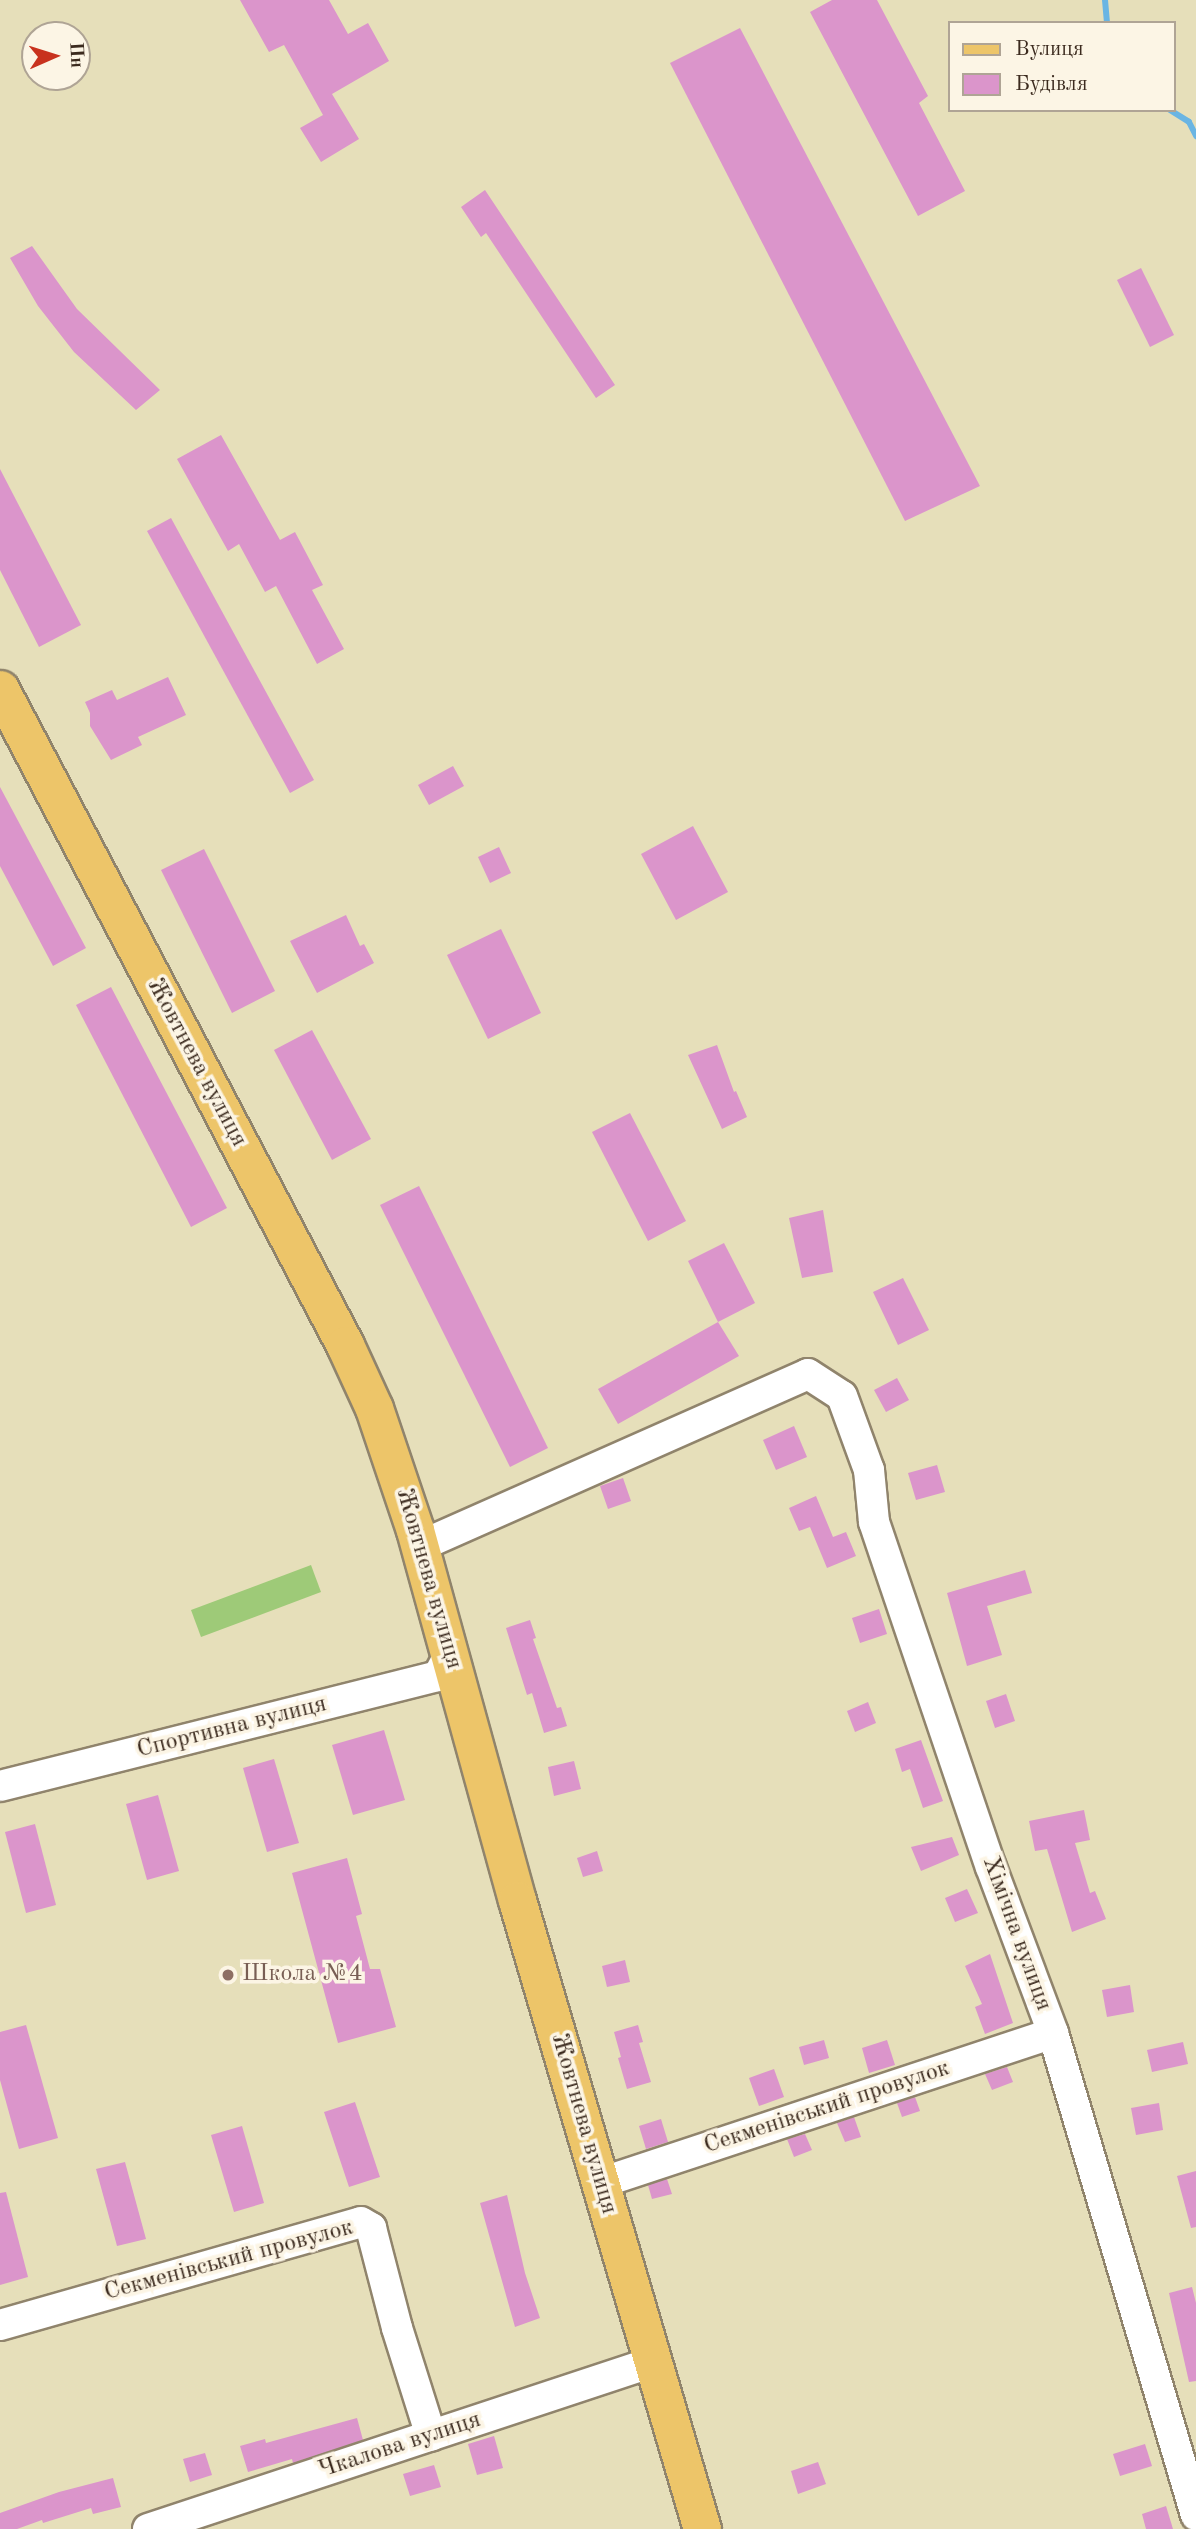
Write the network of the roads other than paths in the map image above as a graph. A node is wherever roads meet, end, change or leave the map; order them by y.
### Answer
1 (5, 709) edge
2 (420, 1546) junction
3 (450, 1653) junction
4 (0, 1786) edge
5 (1053, 2033) junction
6 (600, 2183) junction
7 (0, 2325) edge
8 (653, 2362) junction
9 (431, 2436) junction
10 (1196, 2515) edge
11 (148, 2529) edge
12 (702, 2529) edge

1 - 2 main road, Жовтнева вулиця
2 - 3 main road, Жовтнева вулиця
2 - 5 street, Хімічна вулиця
3 - 4 street, Спортивна вулиця
3 - 6 main road, Жовтнева вулиця
5 - 6 street, Секменівський провулок
5 - 10 street, Хімічна вулиця
6 - 8 main road, Жовтнева вулиця
7 - 9 street, Секменівський провулок
8 - 9 street, Чкалова вулиця
8 - 12 main road, Жовтнева вулиця
9 - 11 street, Чкалова вулиця

